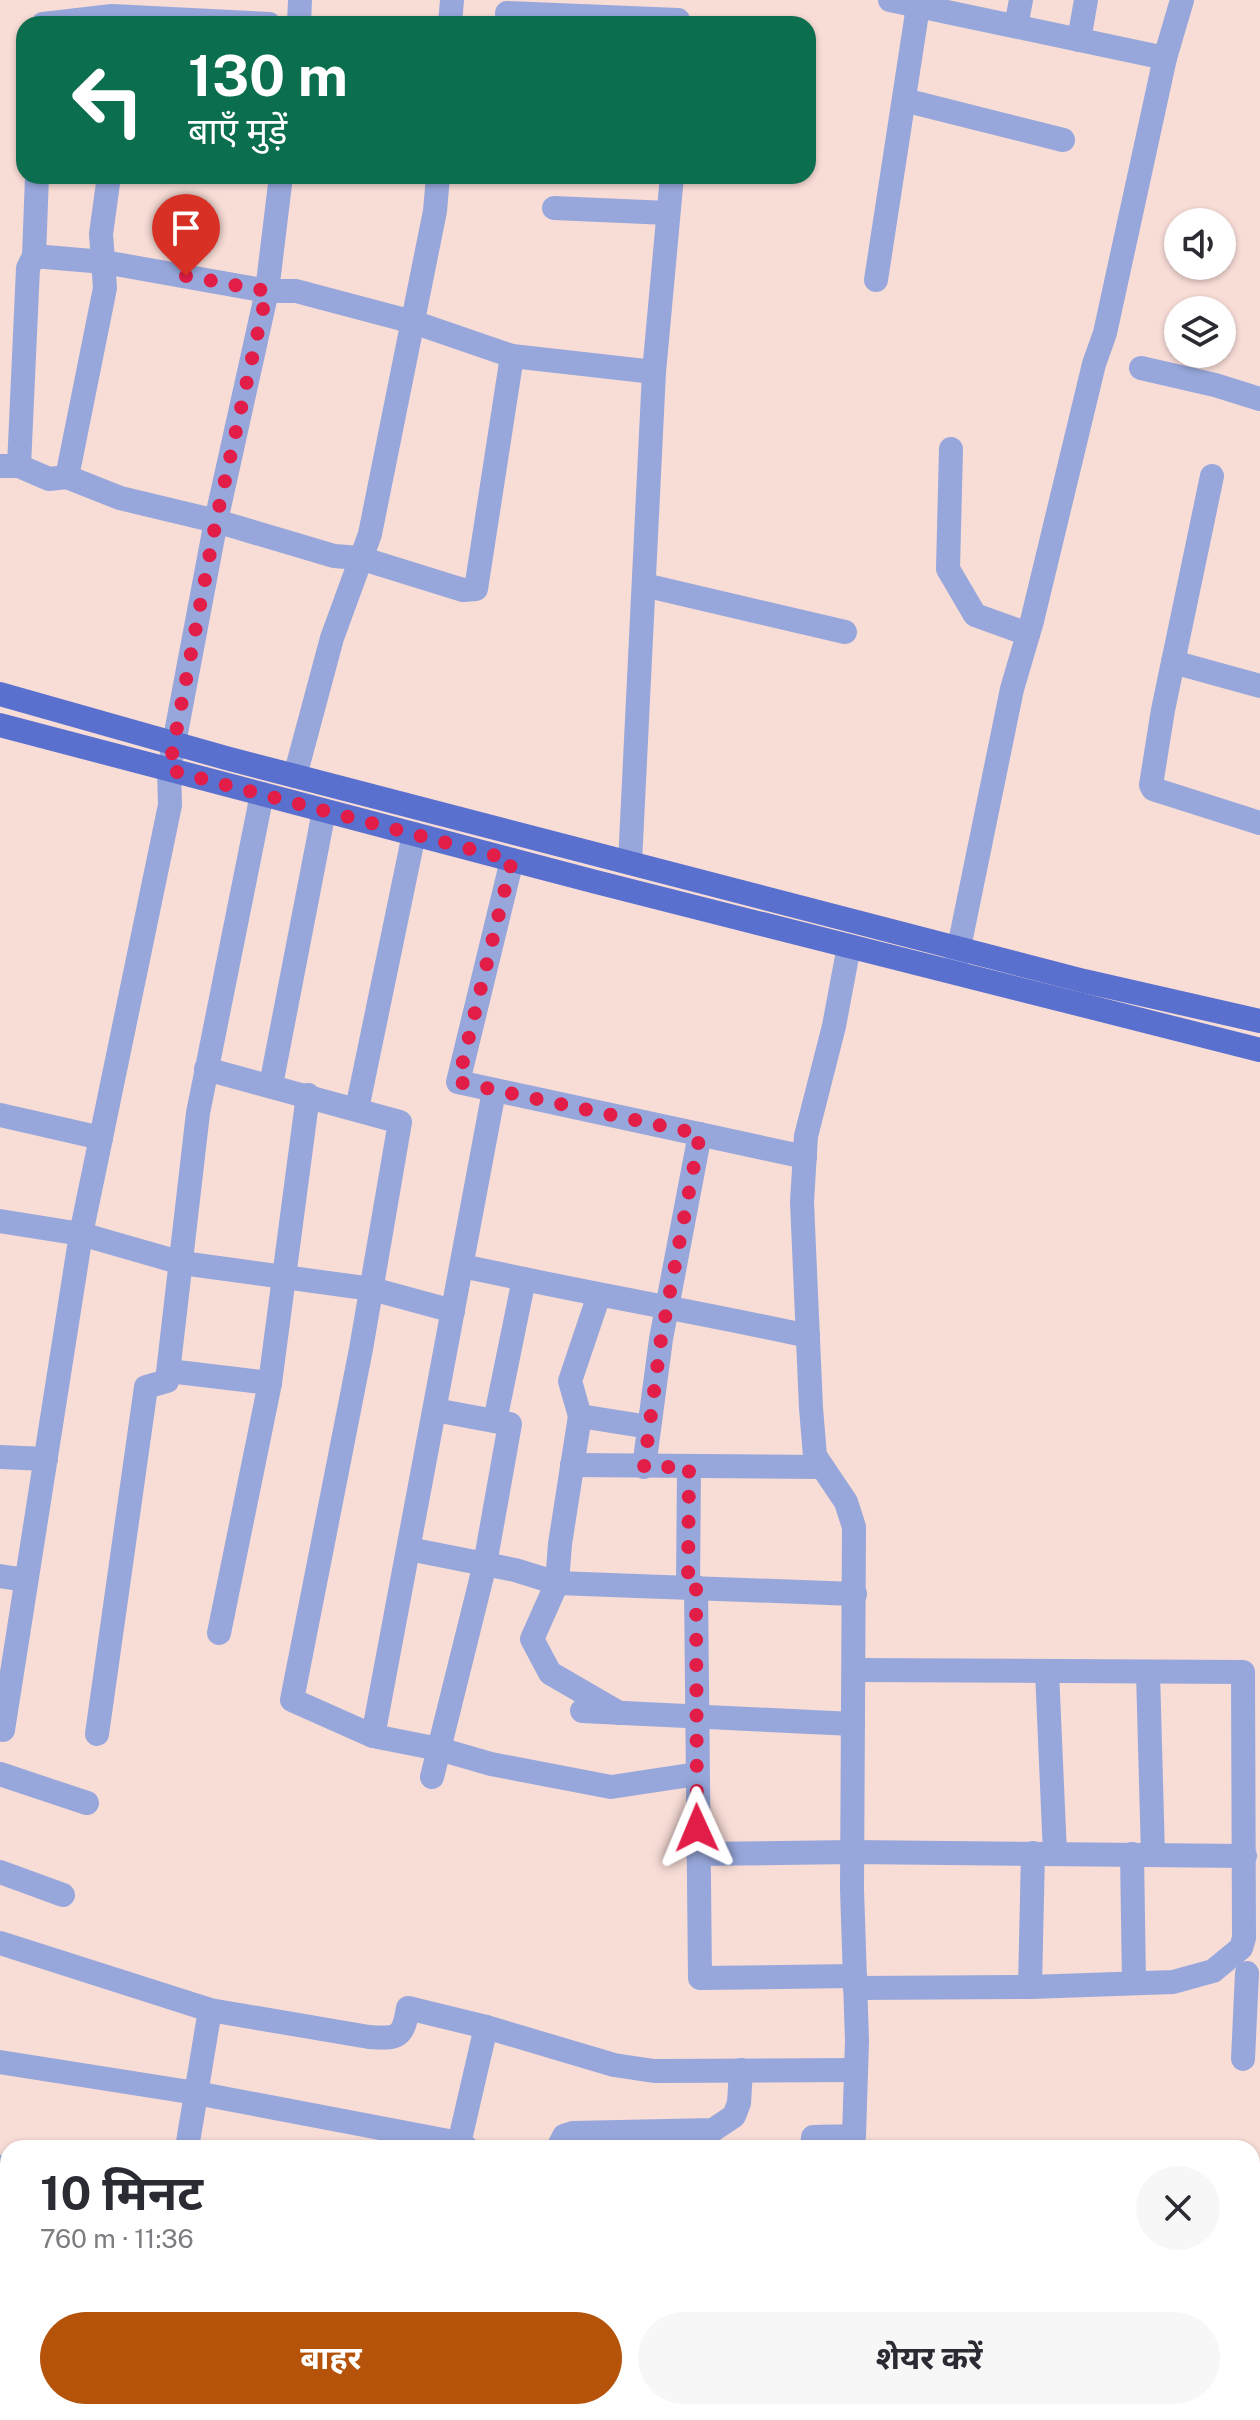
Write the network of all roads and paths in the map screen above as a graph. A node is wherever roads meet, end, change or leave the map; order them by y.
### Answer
1 (890, 0) edge
2 (1021, 0) edge
3 (1086, 0) edge
4 (1182, 0) edge
5 (919, 3) edge
6 (112, 13) edge
7 (507, 13) dead end
8 (679, 15) edge
9 (155, 16) edge
10 (1016, 26) junction
11 (1079, 40) junction
12 (1165, 58) junction
13 (904, 100) junction
14 (1063, 140) dead end
15 (37, 184) edge
16 (108, 184) edge
17 (280, 184) edge
18 (437, 184) edge
19 (671, 184) edge
20 (554, 208) dead end
21 (668, 213) junction
22 (34, 256) junction
23 (104, 262) junction
24 (876, 280) dead end
25 (267, 291) junction
26 (413, 322) junction
27 (512, 356) junction
28 (1141, 368) dead end
29 (654, 372) junction
30 (1260, 399) edge
31 (951, 449) dead end
32 (10, 466) edge
33 (1212, 476) dead end
34 (67, 477) junction
35 (216, 521) junction
36 (360, 558) junction
37 (644, 585) junction
38 (845, 632) dead end
39 (1028, 634) junction
40 (1173, 662) junction
41 (1260, 686) edge
42 (0, 694) edge
43 (0, 725) edge
44 (175, 743) junction
45 (169, 770) junction
46 (295, 776) junction
47 (262, 794) junction
48 (324, 811) junction
49 (1260, 823) edge
50 (414, 834) junction
51 (512, 860) junction
52 (630, 863) junction
53 (849, 946) junction
54 (959, 948) junction
55 (954, 972) junction
56 (1260, 1021) edge
57 (1260, 1050) edge
58 (206, 1069) junction
59 (271, 1085) junction
60 (494, 1091) junction
61 (308, 1095) junction
62 (357, 1109) junction
63 (0, 1115) edge
64 (700, 1134) junction
65 (101, 1138) junction
66 (805, 1157) junction
67 (0, 1221) edge
68 (81, 1234) junction
69 (182, 1263) junction
70 (462, 1266) junction
71 (285, 1277) junction
72 (524, 1279) junction
73 (372, 1289) junction
74 (599, 1295) junction
75 (667, 1305) junction
76 (453, 1311) junction
77 (808, 1336) junction
78 (169, 1371) junction
79 (270, 1383) junction
80 (435, 1410) junction
81 (580, 1416) junction
82 (495, 1421) junction
83 (649, 1427) junction
84 (0, 1457) edge
85 (46, 1459) junction
86 (572, 1465) junction
87 (644, 1467) junction
88 (689, 1467) junction
89 (822, 1467) junction
90 (409, 1549) junction
91 (485, 1564) junction
92 (0, 1576) edge
93 (26, 1580) junction
94 (557, 1583) junction
95 (692, 1587) junction
96 (855, 1594) junction
97 (219, 1633) dead end
98 (854, 1670) junction
99 (1047, 1671) junction
100 (6, 1672) edge
101 (1148, 1672) junction
102 (582, 1711) dead end
103 (619, 1713) junction
104 (696, 1716) junction
105 (853, 1724) junction
106 (3, 1730) dead end
107 (97, 1734) dead end
108 (373, 1736) junction
109 (439, 1749) junction
110 (0, 1774) edge
111 (697, 1774) junction
112 (432, 1777) dead end
113 (87, 1803) dead end
114 (852, 1852) junction
115 (698, 1854) junction
116 (1044, 1854) junction
117 (1142, 1855) junction
118 (1245, 1856) junction
119 (0, 1872) edge
120 (63, 1895) dead end
121 (0, 1943) edge
122 (1213, 1971) junction
123 (1253, 1972) edge
124 (855, 1982) junction
125 (1134, 1983) junction
126 (1030, 1987) junction
127 (210, 2010) junction
128 (486, 2027) junction
129 (1243, 2059) dead end
130 (0, 2062) edge
131 (741, 2070) junction
132 (856, 2070) junction
133 (196, 2093) junction
134 (188, 2140) edge
135 (432, 2140) edge
136 (463, 2140) edge
137 (562, 2140) edge
138 (813, 2140) edge

1 - 5 street
2 - 10 street
3 - 11 street
4 - 12 street
5 - 10 street
5 - 13 street
6 - 9 street
7 - 8 street
10 - 11 street
11 - 12 street
12 - 39 street
13 - 14 street
13 - 24 street
15 - 22 street
16 - 23 street
17 - 25 street
18 - 26 street
19 - 21 street
20 - 21 street
21 - 29 street
22 - 23 street
22 - 32 street
23 - 25 street
23 - 34 street
25 - 26 street
25 - 35 street
26 - 27 street
26 - 36 street
27 - 29 street
27 - 36 street
28 - 30 street
29 - 37 street
31 - 39 street
32 - 34 street
33 - 40 street
34 - 35 street
35 - 36 street
35 - 44 street
36 - 46 street
37 - 38 street
37 - 52 street
39 - 54 street
40 - 41 street
40 - 49 street
42 - 44 main road
43 - 45 main road
44 - 45 street
44 - 46 main road
45 - 47 main road
45 - 65 street
46 - 52 main road
47 - 48 main road
47 - 58 street
48 - 50 main road
48 - 59 street
50 - 51 main road
50 - 62 street
51 - 53 main road
51 - 60 street
52 - 54 main road
53 - 55 main road
53 - 66 street
54 - 55 street
54 - 56 main road
55 - 57 main road
58 - 59 street
58 - 69 street
59 - 61 street
60 - 64 street
60 - 70 street
61 - 62 street
61 - 71 street
62 - 73 street
63 - 65 street
64 - 66 street
64 - 75 street
65 - 68 street
66 - 77 street
67 - 68 street
68 - 69 street
68 - 85 street
69 - 71 street
69 - 78 street
70 - 72 street
70 - 76 street
71 - 73 street
71 - 79 street
72 - 74 street
72 - 82 street
73 - 76 street
73 - 108 street
74 - 75 street
74 - 81 street
75 - 77 street
75 - 83 street
76 - 80 street
77 - 89 street
78 - 79 street
78 - 107 street
79 - 97 street
80 - 82 street
80 - 90 street
81 - 83 street
81 - 86 street
82 - 91 street
83 - 87 street
84 - 85 street
85 - 93 street
86 - 87 street
86 - 94 street
87 - 88 street
88 - 89 street
88 - 95 street
89 - 96 street
90 - 91 street
90 - 108 street
91 - 94 street
91 - 109 street
92 - 93 street
93 - 100 street
94 - 95 street
94 - 103 street
95 - 96 street
95 - 104 street
96 - 98 street
98 - 99 street
98 - 105 street
99 - 101 street
99 - 116 street
100 - 106 street
101 - 117 street
101 - 118 street
102 - 103 street
103 - 104 street
104 - 105 street
104 - 111 street
105 - 114 street
108 - 109 street
109 - 111 street
109 - 112 street
110 - 113 street
111 - 115 street
114 - 115 street
114 - 116 street
114 - 124 street
115 - 124 street
116 - 117 street
116 - 126 street
117 - 118 street
117 - 125 street
118 - 122 street
119 - 120 street
121 - 127 street
122 - 123 street
122 - 125 street
123 - 129 street
124 - 126 street
124 - 132 street
125 - 126 street
127 - 128 street
127 - 133 street
128 - 131 street
128 - 136 street
130 - 133 street
131 - 132 street
131 - 137 street
132 - 138 street
133 - 134 street
133 - 135 street

